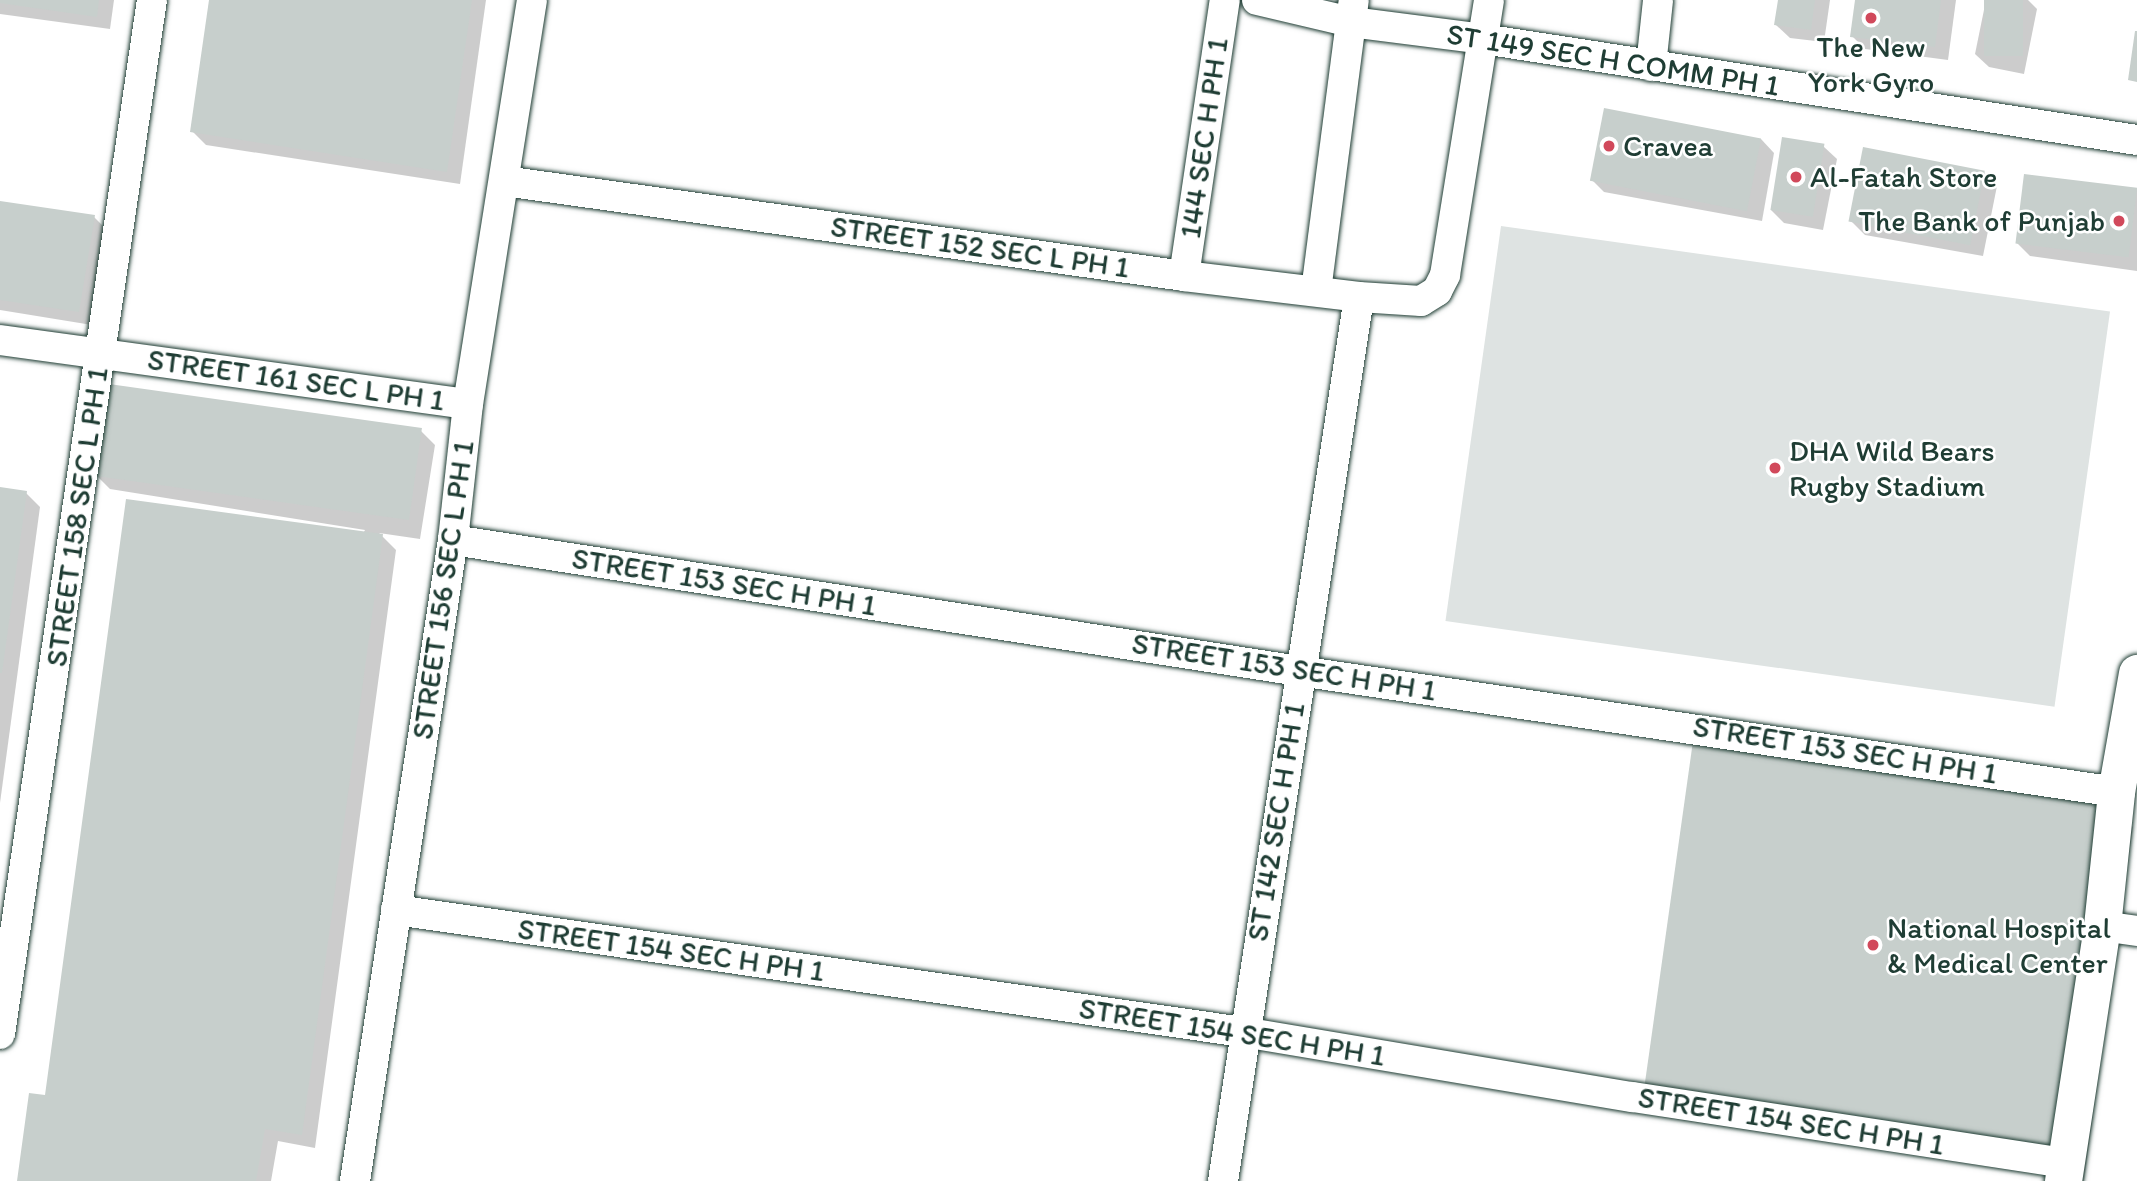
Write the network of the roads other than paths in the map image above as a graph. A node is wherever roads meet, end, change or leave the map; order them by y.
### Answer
1 (152, 0) edge
2 (532, 0) edge
3 (1225, 0) edge
4 (1257, 0) edge
5 (1489, 0) edge
6 (1658, 0) edge
7 (1352, 11) edge
8 (1483, 39) junction
9 (1651, 66) junction
10 (2137, 140) edge
11 (504, 181) junction
12 (1184, 276) junction
13 (1316, 291) junction
14 (1359, 297) junction
15 (0, 340) edge
16 (101, 354) junction
17 (468, 404) junction
18 (453, 540) junction
19 (1299, 671) junction
20 (2137, 673) edge
21 (2116, 792) junction
22 (396, 910) junction
23 (2120, 929) edge
24 (1243, 1032) junction
25 (0, 1034) edge
26 (2065, 1172) edge
27 (355, 1181) edge
28 (1223, 1181) edge

1 - 16 street, STREET 158 SEC L PH 1
2 - 11 street, STREET 156 SEC L PH 1
3 - 12 street, 144 SEC H PH 1
4 - 7 street, ST 149 SEC H COMM PH 1
5 - 8 street
6 - 9 street
7 - 8 street, ST 149 SEC H COMM PH 1
7 - 13 street
8 - 9 street, ST 149 SEC H COMM PH 1
8 - 14 street, STREET 152 SEC L PH 1
9 - 10 street, ST 149 SEC H COMM PH 1
11 - 12 street, STREET 152 SEC L PH 1
11 - 17 street, STREET 156 SEC L PH 1
12 - 13 street, STREET 152 SEC L PH 1
13 - 14 street, STREET 152 SEC L PH 1
14 - 19 street, ST 142 SEC H PH 1
15 - 16 street, STREET 161 SEC L PH 1
16 - 17 street, STREET 161 SEC L PH 1
16 - 25 street, STREET 158 SEC L PH 1
17 - 18 street, STREET 156 SEC L PH 1
18 - 19 street, STREET 153 SEC H PH 1
18 - 22 street, STREET 156 SEC L PH 1
19 - 21 street, STREET 153 SEC H PH 1
19 - 24 street, ST 142 SEC H PH 1
20 - 21 street
21 - 23 street
22 - 24 street, STREET 154 SEC H PH 1
22 - 27 street, STREET 156 SEC L PH 1
23 - 26 street
24 - 26 street, STREET 154 SEC H PH 1
24 - 28 street, ST 142 SEC H PH 1

